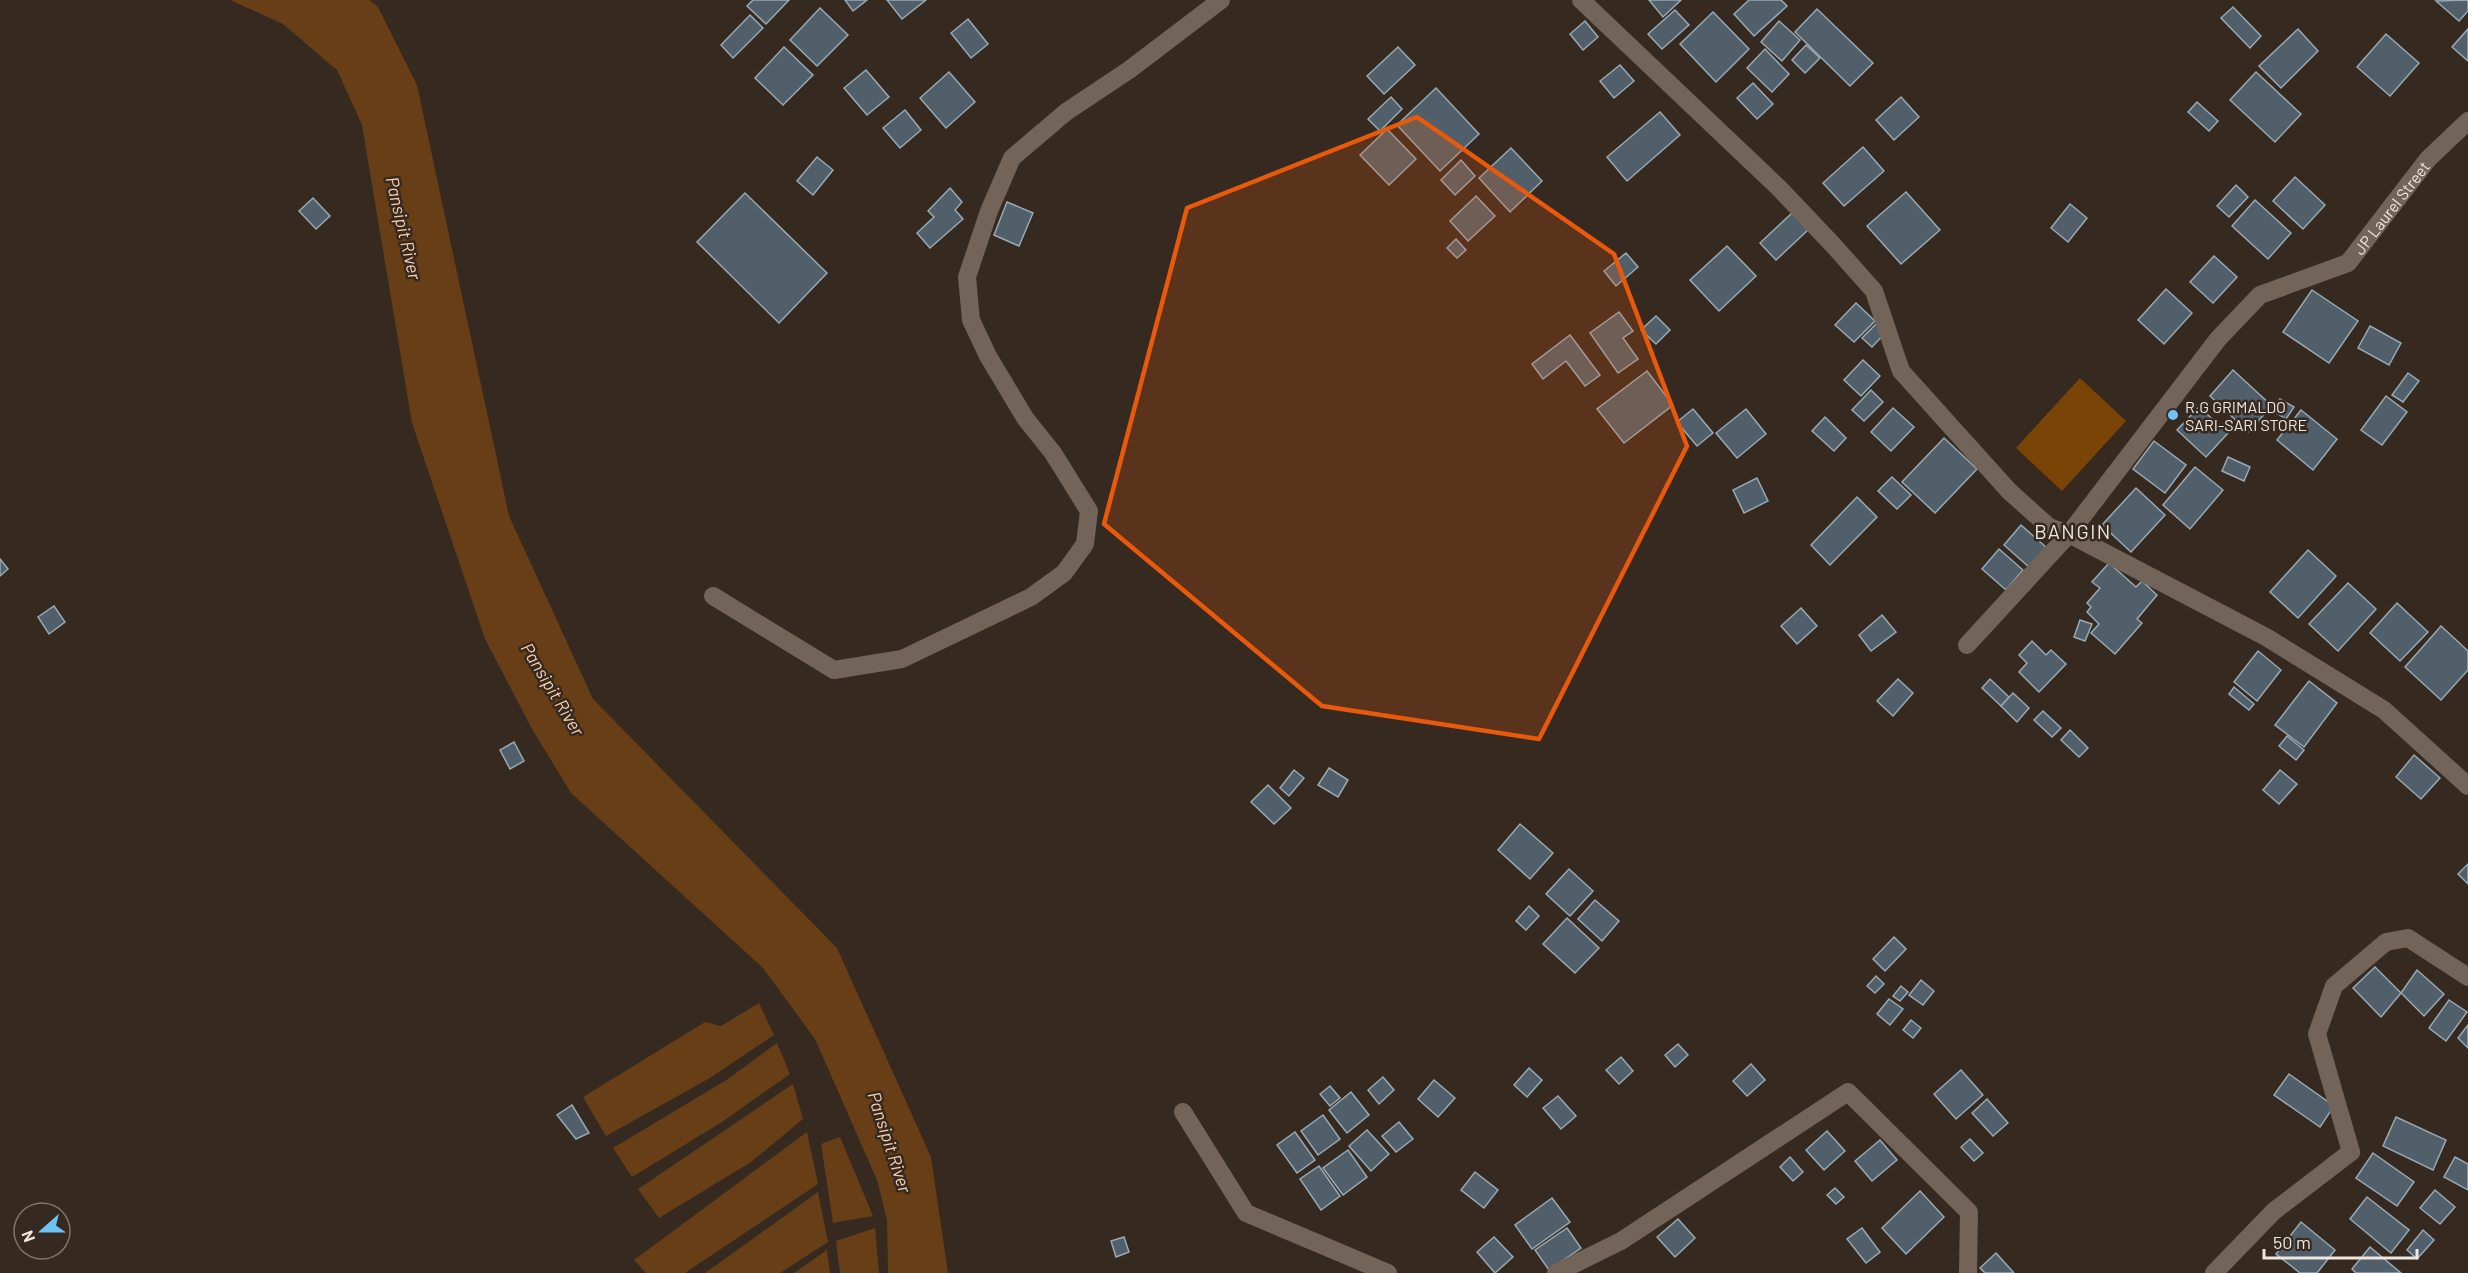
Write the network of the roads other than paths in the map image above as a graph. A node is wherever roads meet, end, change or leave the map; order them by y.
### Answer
1 (1221, 0) edge
2 (1581, 0) edge
3 (2468, 121) edge
4 (2069, 534) junction
5 (713, 596) dead end
6 (1967, 645) dead end
7 (2468, 786) edge
8 (2468, 977) edge
9 (1183, 1112) dead end
10 (1388, 1273) edge
11 (1556, 1273) edge
12 (1968, 1273) edge
13 (2214, 1273) edge

1 - 5 street
2 - 4 street
3 - 4 street, JP Laurel Street
4 - 6 street, JP Laurel Street
4 - 7 street
8 - 13 street
9 - 10 street
11 - 12 street

